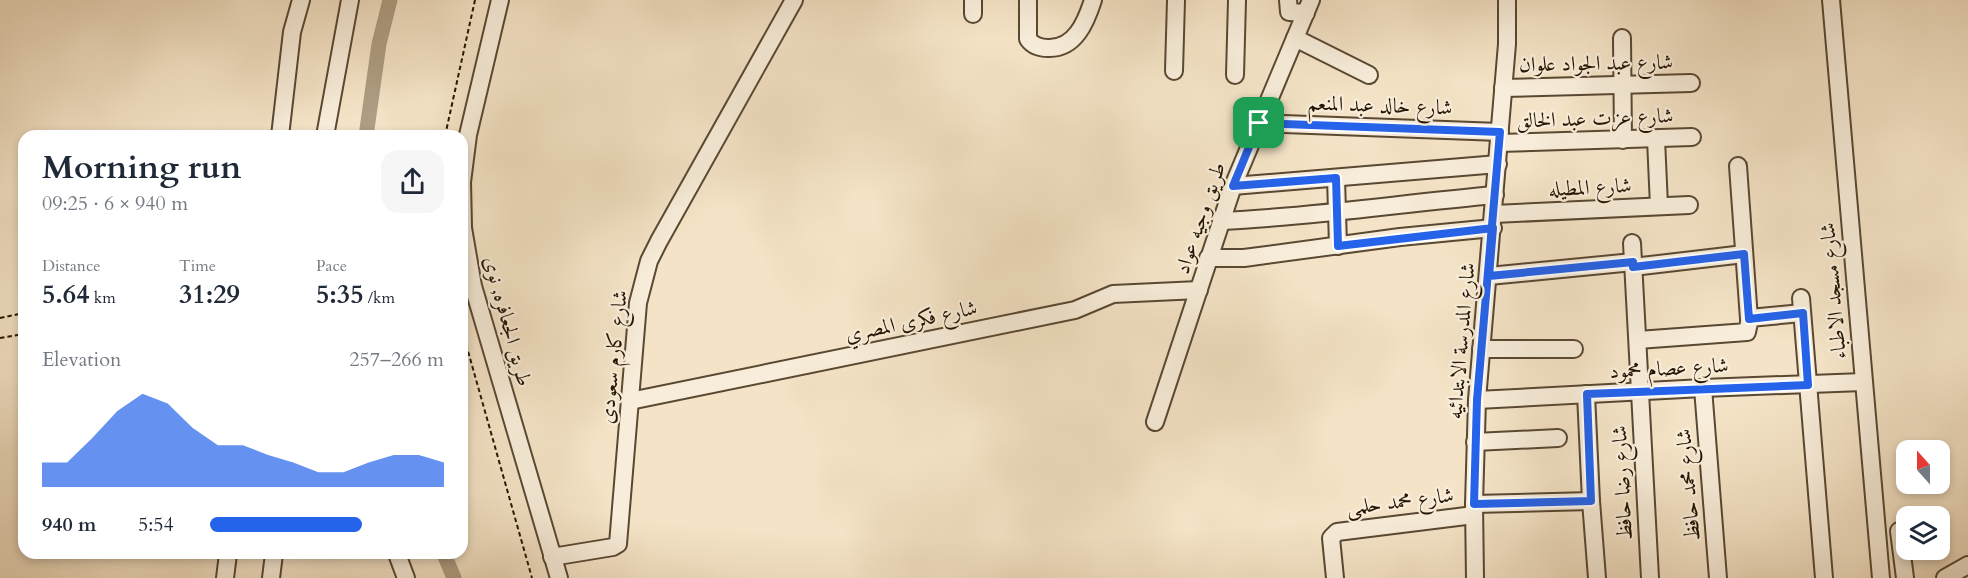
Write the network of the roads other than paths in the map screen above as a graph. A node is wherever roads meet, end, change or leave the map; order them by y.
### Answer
1 (301, 0) edge
2 (350, 0) edge
3 (500, 0) edge
4 (794, 0) edge
5 (1028, 0) edge
6 (1093, 0) edge
7 (1176, 0) edge
8 (1237, 0) edge
9 (1288, 0) edge
10 (1508, 0) edge
11 (1831, 0) edge
12 (1309, 6) edge
13 (1295, 38) junction
14 (1622, 38) dead end
15 (1174, 71) dead end
16 (1235, 75) dead end
17 (1369, 75) dead end
18 (1691, 83) dead end
19 (1622, 85) junction
20 (1503, 88) junction
21 (1259, 123) junction
22 (281, 130) edge
23 (326, 130) edge
24 (468, 135) edge
25 (1692, 137) dead end
26 (1500, 138) junction
27 (1656, 139) junction
28 (1623, 140) junction
29 (1498, 164) junction
30 (1738, 166) dead end
31 (1336, 178) junction
32 (1233, 186) junction
33 (1495, 195) junction
34 (1689, 205) dead end
35 (1659, 206) junction
36 (1337, 210) junction
37 (1221, 221) junction
38 (1493, 221) junction
39 (1632, 243) dead end
40 (1338, 246) junction
41 (468, 254) edge
42 (1744, 254) junction
43 (1208, 258) junction
44 (1633, 265) junction
45 (1489, 276) junction
46 (1199, 290) junction
47 (1749, 319) junction
48 (1638, 340) junction
49 (1481, 348) junction
50 (1574, 349) dead end
51 (1863, 382) junction
52 (1808, 385) junction
53 (1703, 388) junction
54 (1640, 392) junction
55 (1587, 394) junction
56 (1477, 400) junction
57 (630, 401) junction
58 (1155, 422) dead end
59 (1558, 438) dead end
60 (1476, 442) junction
61 (1591, 501) junction
62 (1474, 509) junction
63 (552, 557) junction
64 (227, 559) edge
65 (273, 559) edge
66 (399, 559) edge
67 (1903, 560) edge
68 (1968, 565) edge
69 (225, 578) edge
70 (271, 578) edge
71 (406, 578) edge
72 (559, 578) edge
73 (1335, 578) edge
74 (1475, 578) edge
75 (1597, 578) edge
76 (1650, 578) edge
77 (1718, 578) edge
78 (1824, 578) edge
79 (1881, 578) edge
80 (1905, 578) edge
81 (1945, 578) edge

1 - 22 street
2 - 23 street
3 - 24 street, طريق الجعافره, نوى
4 - 57 street, شارع كارم سعودى
5 - 6 street
7 - 15 street
8 - 16 street
9 - 12 street
10 - 20 street, شارع المدرسة الابتدائيه
11 - 51 street, شارع مسجد الاطباء
12 - 13 street, طريق وجيه عواد
13 - 17 street
13 - 21 street, طريق وجيه عواد
14 - 19 street
18 - 19 street, شارع عبد الجواد علوان
19 - 20 street, شارع عبد الجواد علوان
19 - 28 street
20 - 26 street, شارع المدرسة الابتدائيه
21 - 26 street, شارع خالد عبد المنعم
21 - 32 street, طريق وجيه عواد
25 - 27 street, شارع عزت عبد الخالق
26 - 28 street, شارع عزت عبد الخالق
26 - 29 street, شارع المدرسة الابتدائيه
27 - 28 street, شارع عزت عبد الخالق
27 - 35 street
29 - 31 street
29 - 33 street, شارع المدرسة الابتدائيه
30 - 42 street
31 - 32 street
31 - 36 street
32 - 37 street, طريق وجيه عواد
33 - 36 street
33 - 38 street, شارع المدرسة الابتدائيه
34 - 35 street, شارع المطيله
35 - 38 street, شارع المطيله
36 - 37 street
36 - 40 street
37 - 43 street, طريق وجيه عواد
38 - 40 street, شارع المطيله
38 - 45 street, شارع المدرسة الابتدائيه
39 - 44 street, شارع رضا حافظ
40 - 43 street, شارع المطيله
41 - 63 street, طريق الجعافره, نوى
42 - 44 street
42 - 47 street
43 - 46 street, طريق وجيه عواد
44 - 45 street
44 - 48 street, شارع رضا حافظ
45 - 49 street, شارع المدرسة الابتدائيه
46 - 57 street, شارع فكرى المصري
46 - 58 street, طريق وجيه عواد
47 - 48 street
47 - 52 street
48 - 54 street, شارع رضا حافظ
49 - 50 street
49 - 56 street, شارع المدرسة الابتدائيه
51 - 52 street, شارع عصام محمود
51 - 79 street, شارع مسجد الاطباء
52 - 53 street, شارع عصام محمود
52 - 78 street
53 - 54 street, شارع عصام محمود
53 - 77 street, شارع محمد حافظ
54 - 55 street, شارع عصام محمود
54 - 76 street, شارع رضا حافظ
55 - 56 street, شارع عصام محمود
55 - 61 street
56 - 60 street, شارع المدرسة الابتدائيه
57 - 63 street, شارع كارم سعودى
59 - 60 street
60 - 62 street, شارع المدرسة الابتدائيه
61 - 62 street, شارع محمد حلمى
61 - 75 street
62 - 73 street, شارع محمد حلمى
62 - 74 street, شارع المدرسة الابتدائيه
63 - 72 street, طريق الجعافره, نوى
64 - 69 street
65 - 70 street
66 - 71 street
67 - 80 street
68 - 81 street

